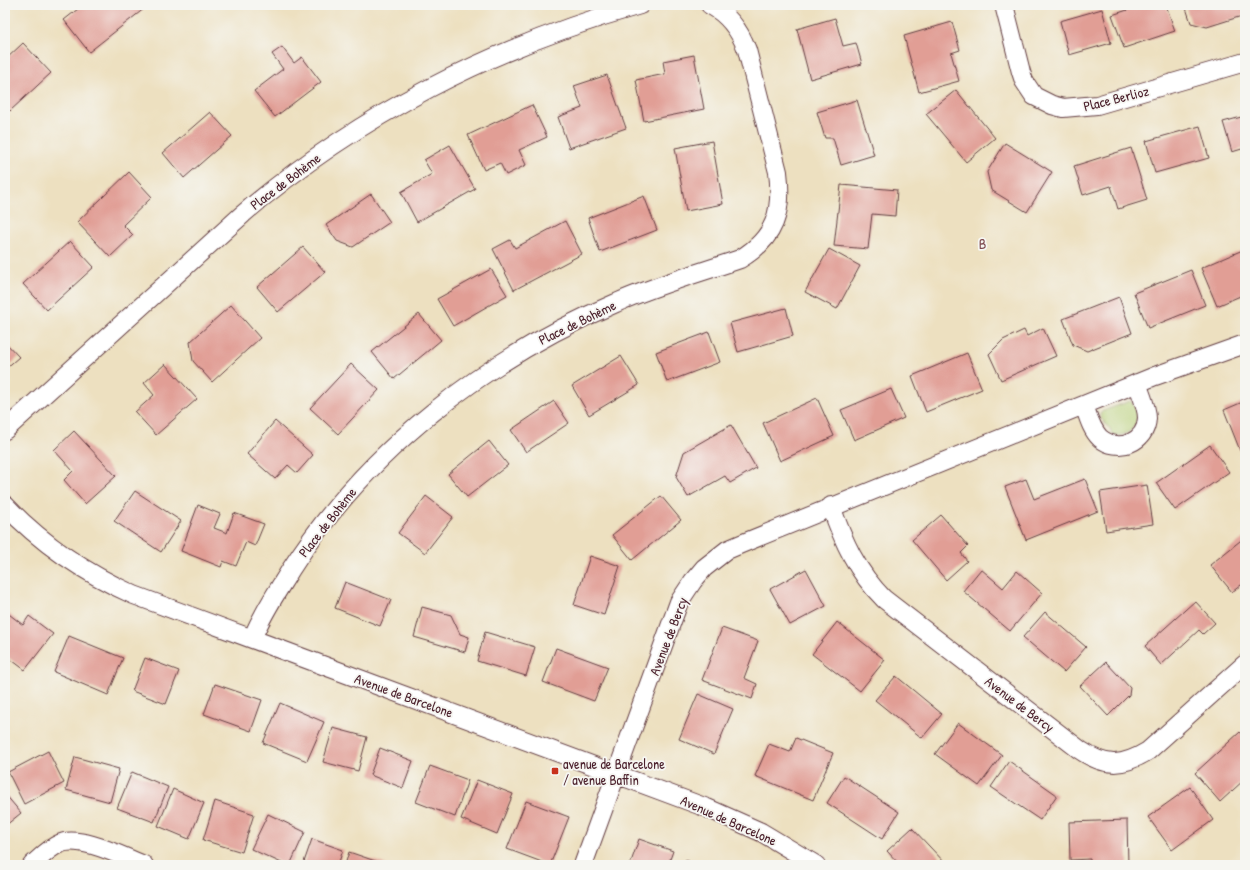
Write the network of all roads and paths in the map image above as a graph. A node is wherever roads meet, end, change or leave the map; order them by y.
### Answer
1 (640, 5) edge
2 (710, 5) edge
3 (1004, 5) edge
4 (1245, 62) edge
5 (1245, 344) edge
6 (1137, 383) junction
7 (1084, 405) junction
8 (5, 430) edge
9 (5, 505) edge
10 (831, 506) junction
11 (252, 639) junction
12 (1245, 664) edge
13 (616, 774) junction
14 (32, 865) edge
15 (144, 865) edge
16 (583, 865) edge
17 (816, 865) edge

1 - 8 street, Place de Bohème
2 - 11 street, Place de Bohème
3 - 4 street, Place Berlioz
5 - 6 street, Avenue de Bercy
6 - 7 street, Avenue de Bercy
6 - 7 street
7 - 10 street, Avenue de Bercy
9 - 11 street, Avenue de Barcelone
10 - 12 street, Avenue de Bercy
10 - 13 street, Avenue de Bercy
11 - 13 street, Avenue de Barcelone
13 - 16 street, Avenue de Bercy
13 - 17 street, Avenue de Barcelone
14 - 15 street

